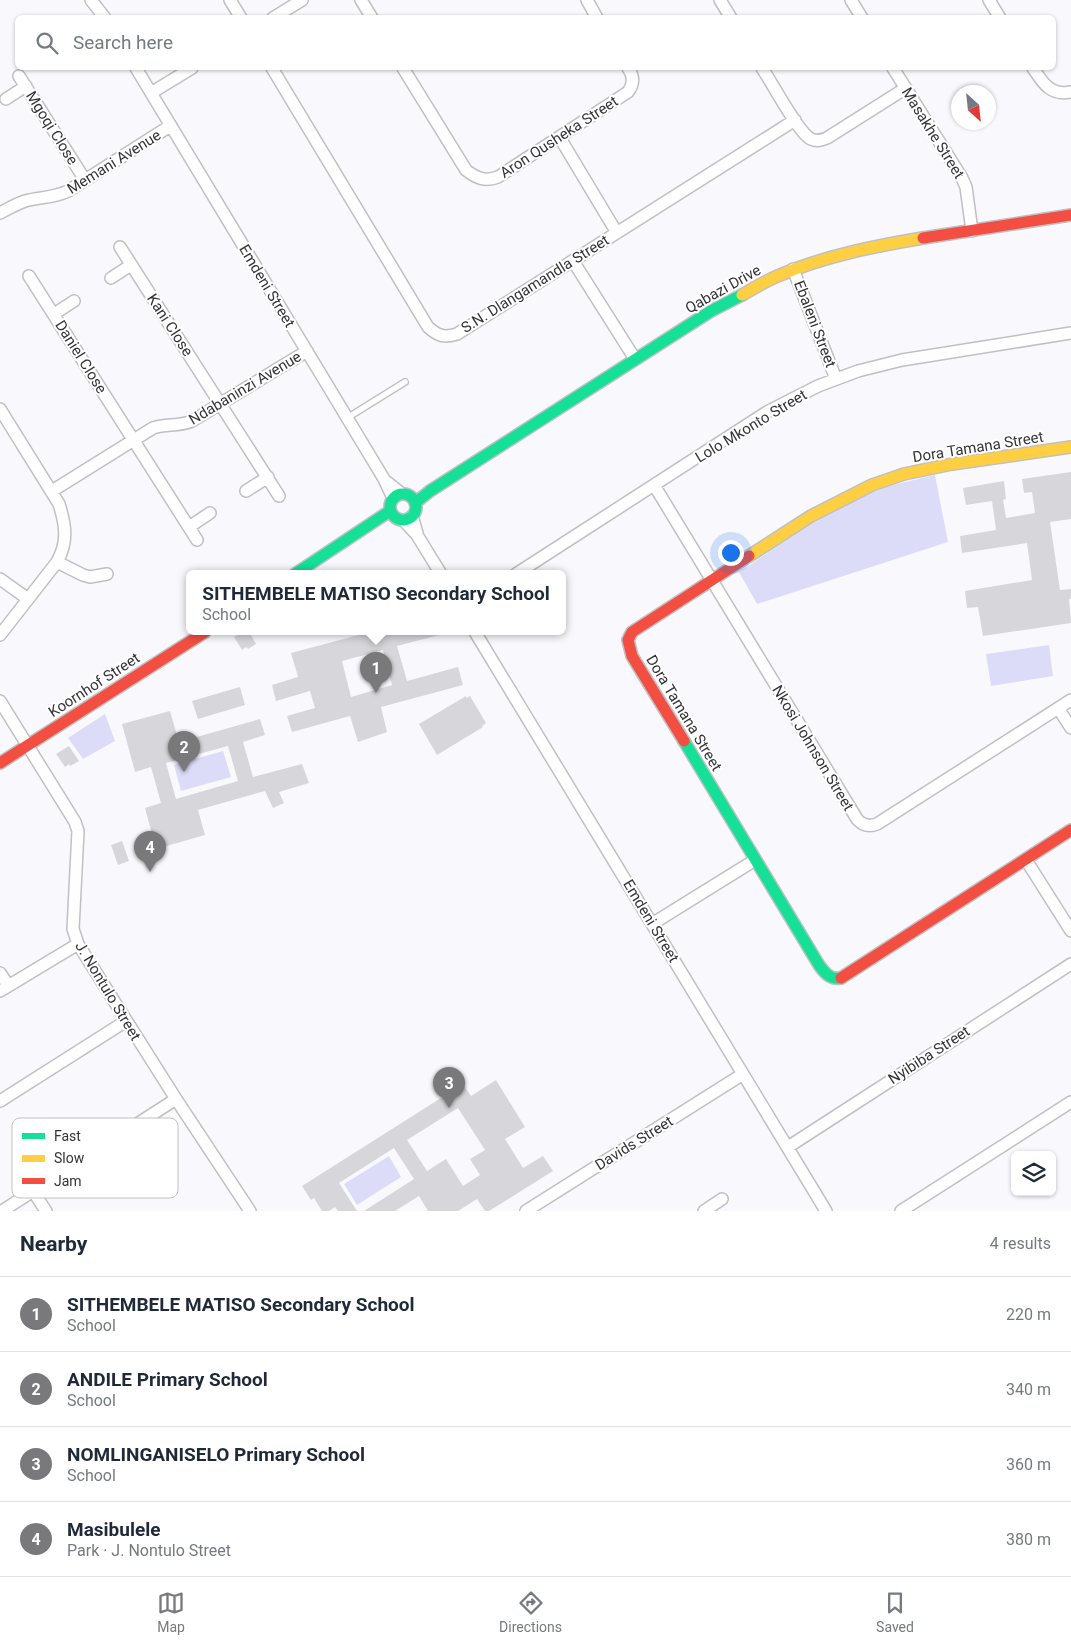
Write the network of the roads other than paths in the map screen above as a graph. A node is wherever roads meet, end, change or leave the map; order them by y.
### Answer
1 (91, 0) edge
2 (230, 0) edge
3 (302, 0) edge
4 (361, 0) edge
5 (587, 0) edge
6 (720, 0) edge
7 (851, 0) edge
8 (989, 0) edge
9 (103, 15) edge
10 (239, 15) edge
11 (278, 15) edge
12 (370, 15) edge
13 (596, 15) edge
14 (729, 15) edge
15 (860, 15) edge
16 (998, 15) edge
17 (137, 70) edge
18 (189, 70) edge
19 (273, 70) edge
20 (404, 70) edge
21 (629, 70) edge
22 (763, 70) edge
23 (894, 70) edge
24 (1033, 70) edge
25 (19, 76) dead end
26 (26, 86) junction
27 (906, 88) junction
28 (1071, 92) edge
29 (151, 93) junction
30 (6, 99) dead end
31 (795, 120) junction
32 (170, 126) junction
33 (560, 138) junction
34 (85, 180) junction
35 (0, 214) edge
36 (1071, 215) edge
37 (972, 231) junction
38 (617, 233) junction
39 (120, 247) dead end
40 (573, 261) junction
41 (131, 265) junction
42 (793, 269) junction
43 (29, 276) dead end
44 (111, 278) dead end
45 (74, 301) dead end
46 (54, 314) junction
47 (1071, 333) edge
48 (307, 351) junction
49 (635, 360) junction
50 (836, 379) junction
51 (405, 382) dead end
52 (220, 403) junction
53 (0, 409) edge
54 (347, 418) junction
55 (5, 427) edge
56 (134, 440) junction
57 (1071, 447) edge
58 (268, 477) junction
59 (654, 486) junction
60 (246, 491) dead end
61 (52, 492) junction
62 (279, 496) dead end
63 (405, 498) junction
64 (210, 513) dead end
65 (400, 516) junction
66 (189, 527) junction
67 (198, 540) dead end
68 (57, 562) junction
69 (301, 570) edge
70 (439, 570) edge
71 (522, 570) edge
72 (107, 574) dead end
73 (0, 579) edge
74 (712, 581) junction
75 (28, 599) junction
76 (0, 635) edge
77 (200, 635) edge
78 (477, 635) edge
79 (1071, 700) edge
80 (0, 701) edge
81 (1058, 708) junction
82 (1071, 728) edge
83 (28, 745) junction
84 (0, 762) edge
85 (1071, 830) edge
86 (755, 860) junction
87 (1026, 860) junction
88 (652, 924) junction
89 (1071, 931) edge
90 (78, 944) junction
91 (1071, 964) edge
92 (0, 973) edge
93 (4, 988) edge
94 (126, 1021) junction
95 (743, 1074) junction
96 (176, 1099) junction
97 (0, 1102) edge
98 (1071, 1102) edge
99 (146, 1118) edge
100 (788, 1147) junction
101 (22, 1198) edge
102 (38, 1198) edge
103 (722, 1199) dead end
104 (2, 1211) edge
105 (46, 1211) edge
106 (250, 1211) edge
107 (526, 1211) edge
108 (704, 1211) edge
109 (826, 1211) edge
110 (901, 1211) edge

1 - 9 street
2 - 10 street
3 - 11 street
4 - 12 street
5 - 13 street
6 - 14 street
7 - 15 street
8 - 16 street
17 - 29 street, Emdeni Street
18 - 29 street
19 - 40 street, S.N. Dlangamandla Street
20 - 33 street, Aron Qusheka Street
21 - 33 street, Aron Qusheka Street
22 - 31 street
23 - 27 street, Masakhe Street
24 - 28 street
25 - 26 street, Mgoqi Close
26 - 30 street
26 - 34 street, Mgoqi Close
27 - 31 street
27 - 37 street, Masakhe Street
29 - 32 street, Emdeni Street
31 - 38 street, S.N. Dlangamandla Street
32 - 34 street, Memani Avenue
32 - 48 street, Emdeni Street
33 - 38 street
34 - 35 street, Memani Avenue
36 - 37 street, Qabazi Drive
37 - 42 street, Qabazi Drive
38 - 40 street, S.N. Dlangamandla Street
39 - 41 street, Kani Close
40 - 49 street
41 - 44 street
41 - 52 street, Kani Close
42 - 49 street, Qabazi Drive
42 - 50 street, Ebaleni Street
43 - 46 street, Daniel Close
45 - 46 street
46 - 56 street, Daniel Close
47 - 50 street, Lolo Mkonto Street
48 - 52 street, Ndabaninzi Avenue
48 - 54 street, Emdeni Street
49 - 63 street, Qabazi Drive
50 - 59 street, Lolo Mkonto Street
51 - 54 lane
52 - 56 street, Ndabaninzi Avenue
52 - 58 street, Kani Close
53 - 55 street
54 - 63 street, Emdeni Street
55 - 61 street
56 - 61 street, Ndabaninzi Avenue
56 - 66 street, Daniel Close
57 - 74 street, Dora Tamana Street
58 - 60 street
58 - 62 street, Kani Close
59 - 71 street, Lolo Mkonto Street
59 - 74 street, Nkosi Johnson Street
61 - 68 street
63 - 65 street
63 - 65 street
64 - 66 street
65 - 69 street
65 - 70 street
66 - 67 street, Daniel Close
68 - 72 street
68 - 75 street
73 - 75 street
74 - 81 street, Nkosi Johnson Street
74 - 86 street, Dora Tamana Street
75 - 76 street
77 - 83 street, Koornhof Street
78 - 88 street, Emdeni Street
79 - 81 street, Nkosi Johnson Street
80 - 83 street, J. Nontulo Street
81 - 82 street
83 - 84 street, Koornhof Street
83 - 90 street, J. Nontulo Street
85 - 87 street, Dora Tamana Street
86 - 87 street, Dora Tamana Street
86 - 88 street
87 - 89 street
88 - 95 street, Emdeni Street
90 - 93 street
90 - 94 street, J. Nontulo Street
91 - 100 street, Nyibiba Street
92 - 93 street
94 - 96 street, J. Nontulo Street
94 - 97 street
95 - 100 street, Emdeni Street
95 - 107 street, Davids Street
96 - 99 street
96 - 106 street, J. Nontulo Street
98 - 110 street
100 - 109 street, Emdeni Street
101 - 104 street
102 - 105 street
103 - 108 street

